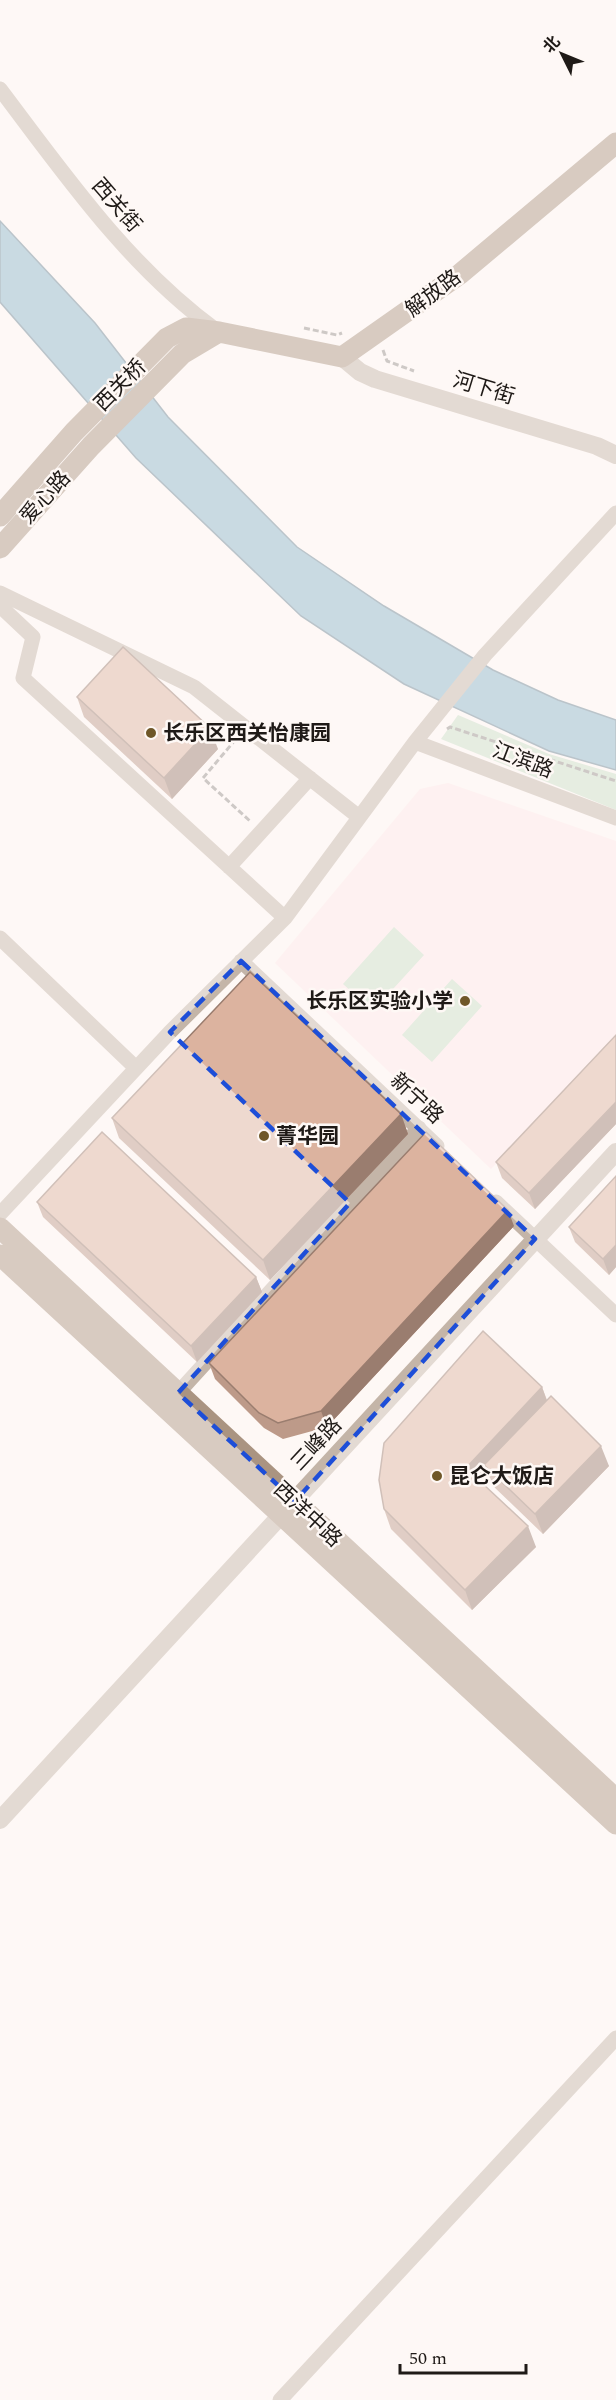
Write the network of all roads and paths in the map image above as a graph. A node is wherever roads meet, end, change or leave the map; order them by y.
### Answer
1 (0, 89) edge
2 (614, 148) edge
3 (293, 326) dead end
4 (219, 332) junction
5 (346, 332) dead end
6 (383, 342) dead end
7 (342, 357) junction
8 (420, 373) dead end
9 (74, 432) joint
10 (91, 446) joint
11 (616, 455) edge
12 (616, 513) edge
13 (0, 516) edge
14 (0, 548) edge
15 (0, 594) edge
16 (0, 606) edge
17 (246, 728) junction
18 (441, 731) dead end
19 (415, 742) junction
20 (310, 778) junction
21 (616, 781) edge
22 (359, 817) junction
23 (616, 818) edge
24 (262, 831) junction
25 (229, 867) junction
26 (285, 918) junction
27 (0, 938) edge
28 (241, 962) junction
29 (136, 1068) junction
30 (419, 1128) junction
31 (616, 1152) edge
32 (452, 1160) edge
33 (485, 1191) edge
34 (0, 1214) edge
35 (0, 1228) edge
36 (535, 1239) junction
37 (0, 1255) edge
38 (616, 1315) edge
39 (178, 1393) junction
40 (288, 1508) junction
41 (616, 1799) edge
42 (0, 1820) edge
43 (616, 1824) edge
44 (616, 2038) edge
45 (280, 2400) edge

1 - 4 street, 西关街
2 - 7 main road, 解放路
3 - 5 path
4 - 7 main road
4 - 9 main road, 西关桥
4 - 10 main road, 西关桥
6 - 8 path
7 - 11 street, 河下街
9 - 13 main road, 爱心路
10 - 14 main road, 爱心路
12 - 19 street
15 - 17 street
16 - 25 street
17 - 20 street
17 - 24 path
18 - 21 path
19 - 22 street
19 - 23 street, 江滨路
20 - 22 street
20 - 24 street
22 - 26 street
24 - 25 street
25 - 26 street
26 - 28 street
27 - 29 street
28 - 29 street
28 - 30 street, 新宁路
29 - 34 street
30 - 32 street, 新宁路
30 - 39 street
31 - 36 street, 三峰路
33 - 36 street
35 - 39 main road, 西洋中路
36 - 38 street
36 - 40 street, 三峰路
37 - 40 main road, 西洋中路
39 - 40 main road, 西洋中路
40 - 41 main road, 西洋中路
40 - 42 street, 三峰路
40 - 43 main road, 西洋中路
44 - 45 street

